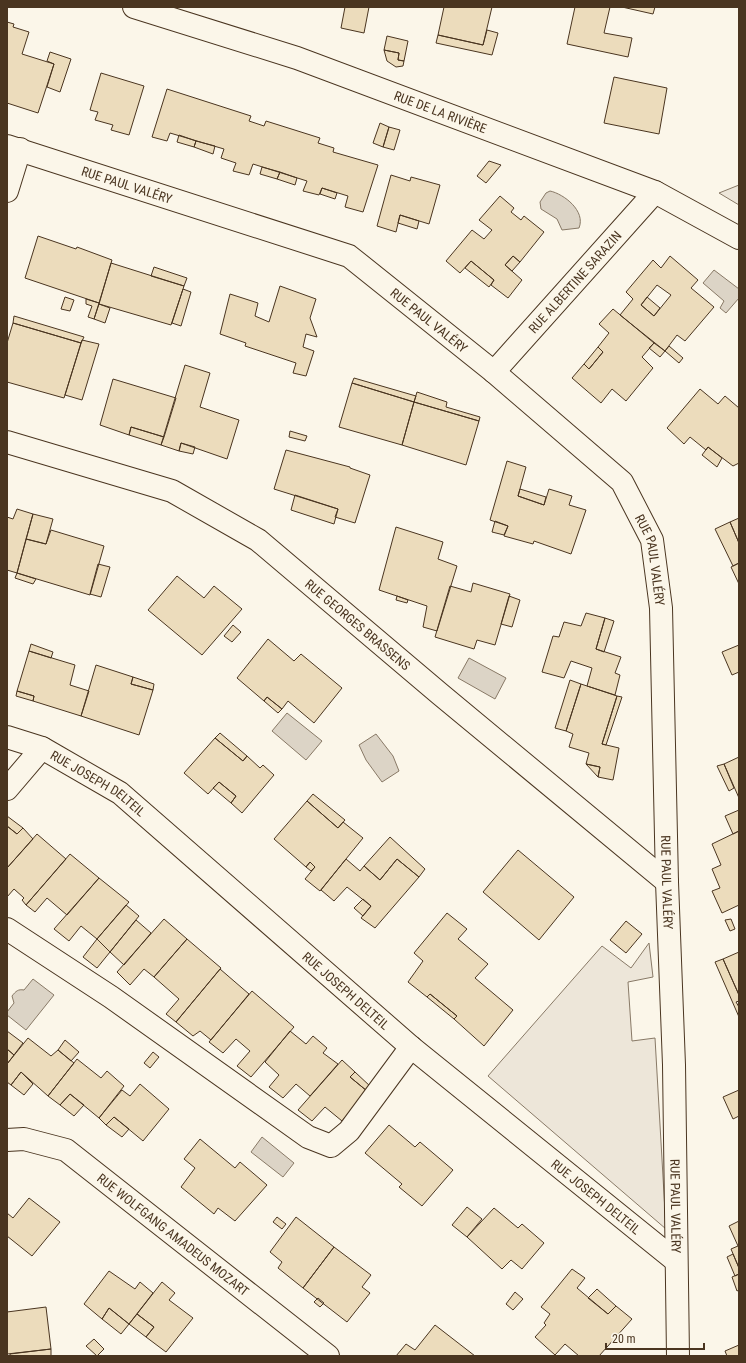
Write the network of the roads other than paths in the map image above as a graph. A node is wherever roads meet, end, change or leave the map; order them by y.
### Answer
1 (134, 7) edge
2 (13, 148) edge
3 (7, 191) edge
4 (655, 192) junction
5 (739, 238) edge
6 (494, 372) junction
7 (7, 442) edge
8 (7, 737) edge
9 (42, 748) junction
10 (7, 789) edge
11 (667, 882) junction
12 (7, 929) edge
13 (411, 1047) junction
14 (7, 1140) edge
15 (676, 1261) junction
16 (328, 1356) edge
17 (678, 1356) edge

1 - 4 street, RUE DE LA RIVIÈRE
2 - 3 street
2 - 6 street, RUE PAUL VALÉRY
4 - 5 street, RUE DE LA RIVIÈRE
4 - 6 street, RUE ALBERTINE SARAZIN
6 - 11 street, RUE PAUL VALÉRY
7 - 11 street, RUE GEORGES BRASSENS
8 - 9 street, RUE JOSEPH DELTEIL
9 - 10 street
9 - 13 street, RUE JOSEPH DELTEIL
11 - 15 street, RUE PAUL VALÉRY
12 - 13 street
13 - 15 street, RUE JOSEPH DELTEIL
14 - 16 street, RUE WOLFGANG AMADEUS MOZART
15 - 17 street, RUE PAUL VALÉRY

